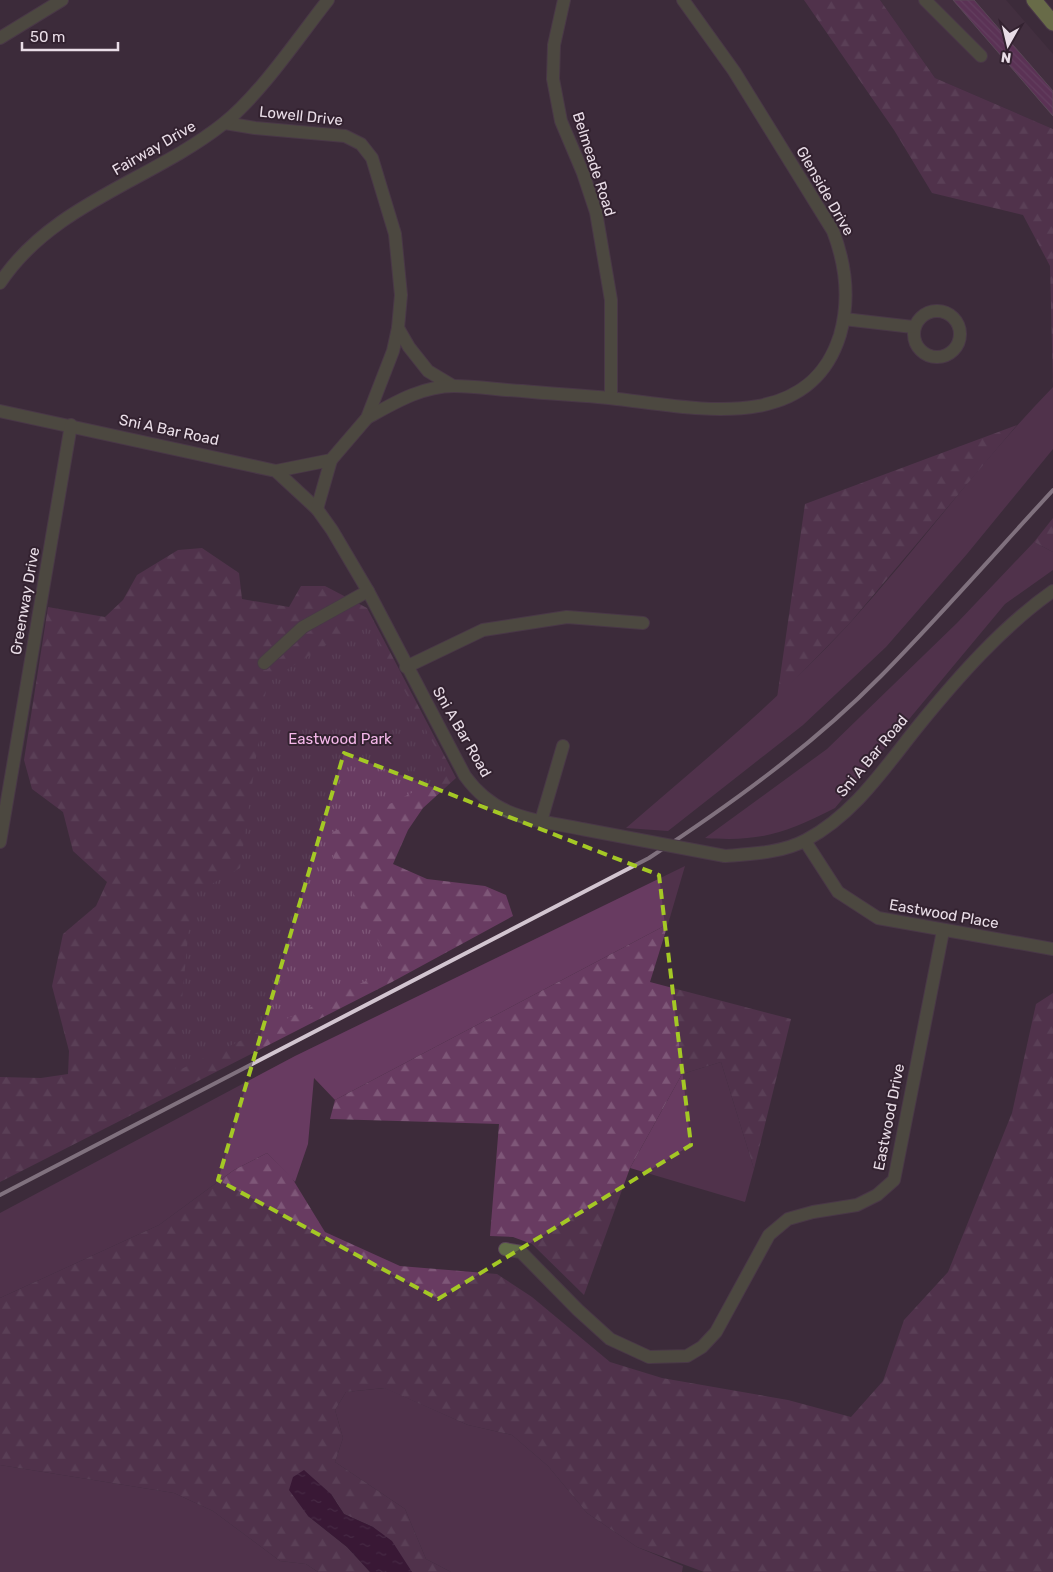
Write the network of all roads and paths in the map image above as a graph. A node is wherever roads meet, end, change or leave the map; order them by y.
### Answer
1 (62, 0) edge
2 (328, 0) edge
3 (564, 0) edge
4 (683, 0) edge
5 (925, 0) edge
6 (1034, 0) edge
7 (1053, 23) edge
8 (0, 38) edge
9 (981, 56) dead end
10 (225, 123) junction
11 (0, 283) edge
12 (844, 319) junction
13 (913, 327) dead end
14 (398, 328) junction
15 (453, 386) junction
16 (610, 398) junction
17 (0, 412) edge
18 (367, 418) junction
19 (71, 425) junction
20 (331, 460) junction
21 (276, 471) junction
22 (317, 509) junction
23 (368, 591) junction
24 (1053, 591) edge
25 (643, 623) dead end
26 (264, 663) dead end
27 (406, 667) junction
28 (564, 746) dead end
29 (541, 821) junction
30 (805, 841) junction
31 (0, 842) edge
32 (943, 931) junction
33 (1053, 949) edge
34 (505, 1249) dead end

1 - 8 street
2 - 10 street, Fairway Drive
3 - 16 street, Belmeade Road
4 - 12 street, Glenside Drive
5 - 9 street
6 - 7 highway
10 - 11 street, Fairway Drive
10 - 14 street, Lowell Drive
12 - 13 street
12 - 16 street, Glenside Drive
14 - 15 street, Glenside Drive
14 - 18 street, Lowell Drive
15 - 16 street, Glenside Drive
15 - 18 street, Glenside Drive
17 - 19 street, Sni A Bar Road
18 - 20 street, Lowell Drive
19 - 21 street, Sni A Bar Road
19 - 31 street, Greenway Drive
20 - 21 street
20 - 22 street, Lowell Drive
21 - 22 street, Sni A Bar Road
22 - 23 street, Sni A Bar Road
23 - 26 street
23 - 27 street, Sni A Bar Road
24 - 30 street, Sni A Bar Road
25 - 27 street
27 - 29 street, Sni A Bar Road
28 - 29 street
29 - 30 street, Sni A Bar Road, bridge
30 - 32 street, Eastwood Place
32 - 33 street, Eastwood Place
32 - 34 street, Eastwood Drive

